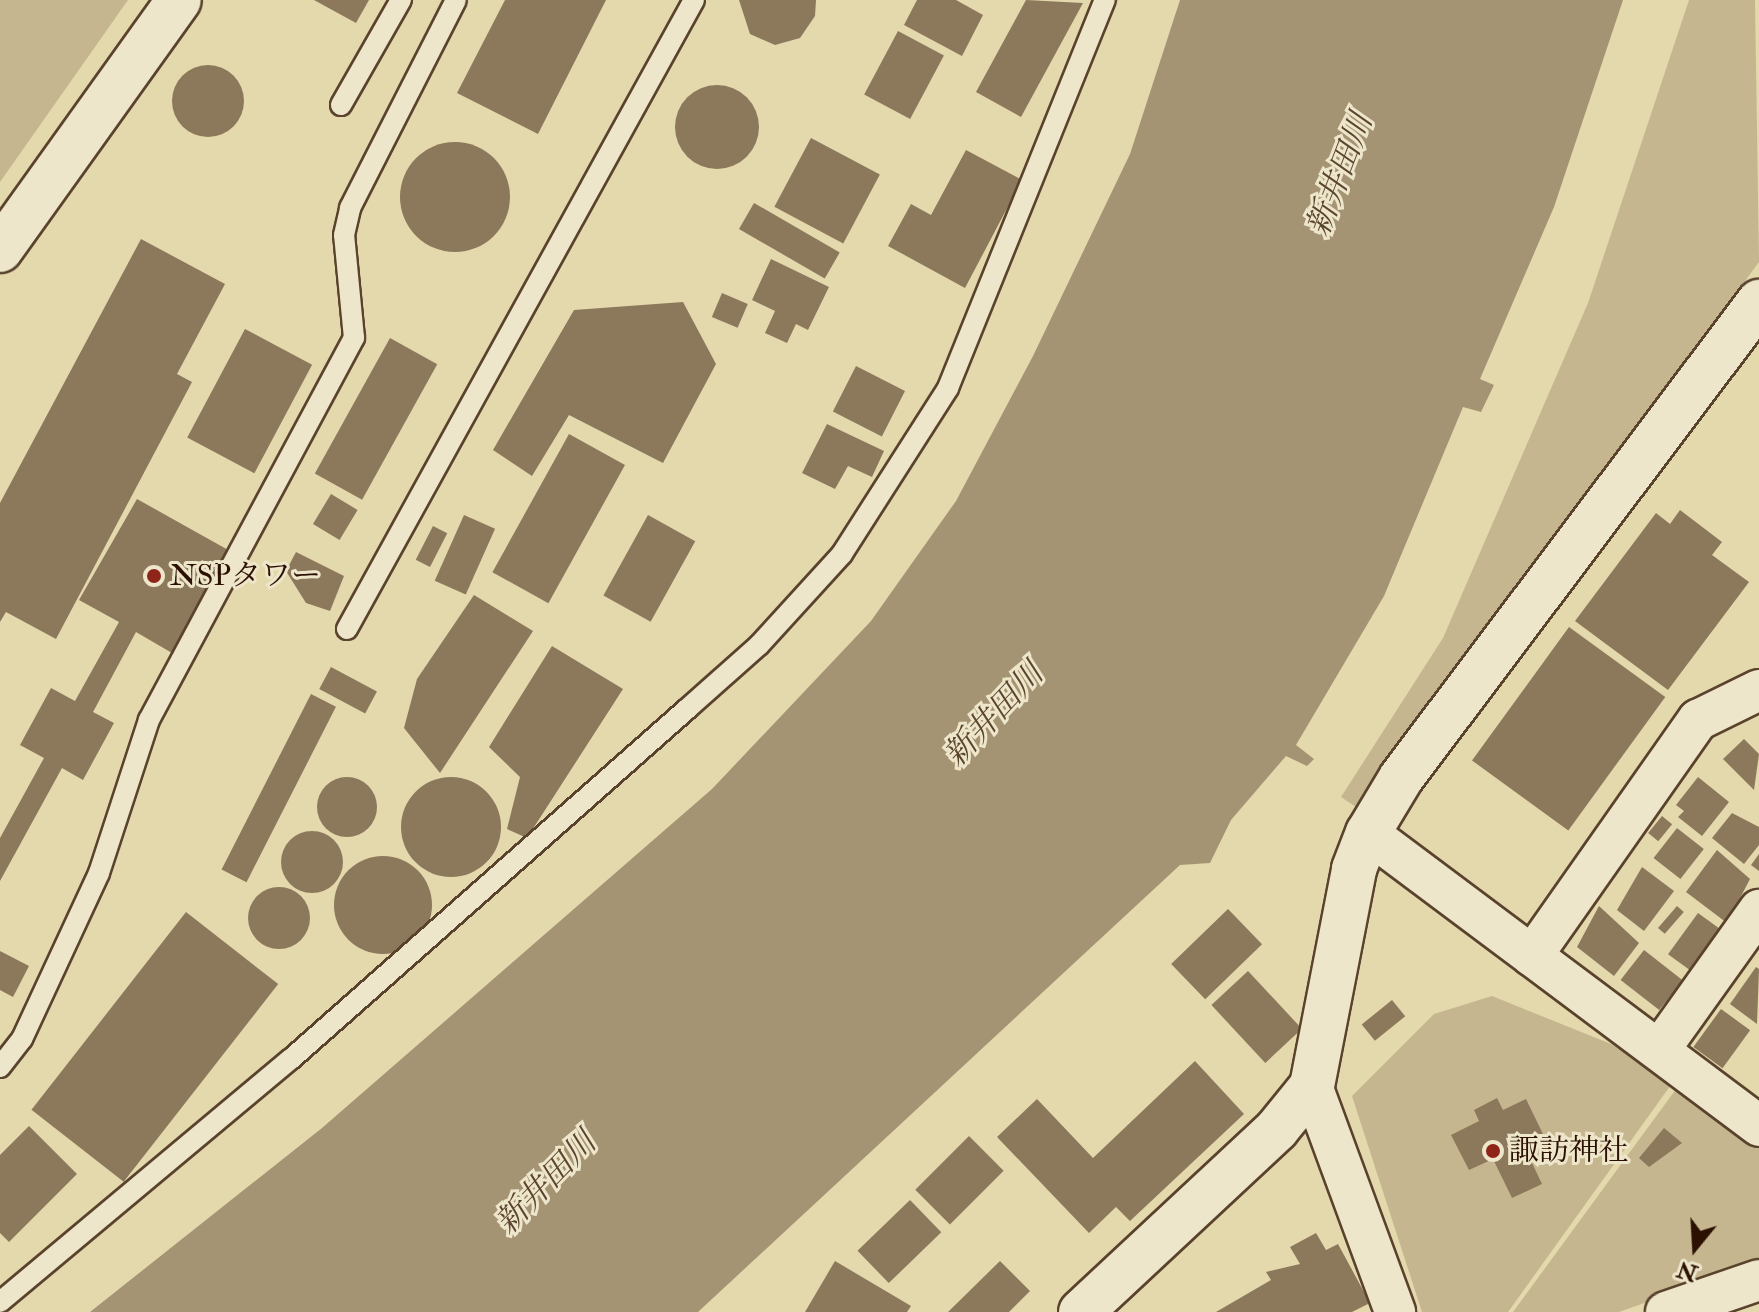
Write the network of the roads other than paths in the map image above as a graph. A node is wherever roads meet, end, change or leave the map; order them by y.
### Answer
1 (179, 0) edge
2 (401, 0) edge
3 (456, 0) edge
4 (694, 0) edge
5 (1105, 0) edge
6 (341, 105) dead end
7 (0, 250) edge
8 (1759, 302) edge
9 (347, 629) dead end
10 (1759, 690) edge
11 (1368, 833) junction
12 (1759, 910) edge
13 (1532, 956) junction
14 (1660, 1049) junction
15 (0, 1067) edge
16 (1312, 1086) junction
17 (1759, 1126) edge
18 (1759, 1280) edge
19 (0, 1302) edge
20 (1081, 1312) edge
21 (1395, 1312) edge
22 (1666, 1312) edge

1 - 7 street
2 - 6 lane
3 - 15 lane
4 - 9 lane
5 - 19 lane
8 - 11 street
10 - 13 street
11 - 13 street
11 - 16 street
12 - 14 street
13 - 14 street
14 - 17 street
16 - 20 street
16 - 21 street
18 - 22 street

